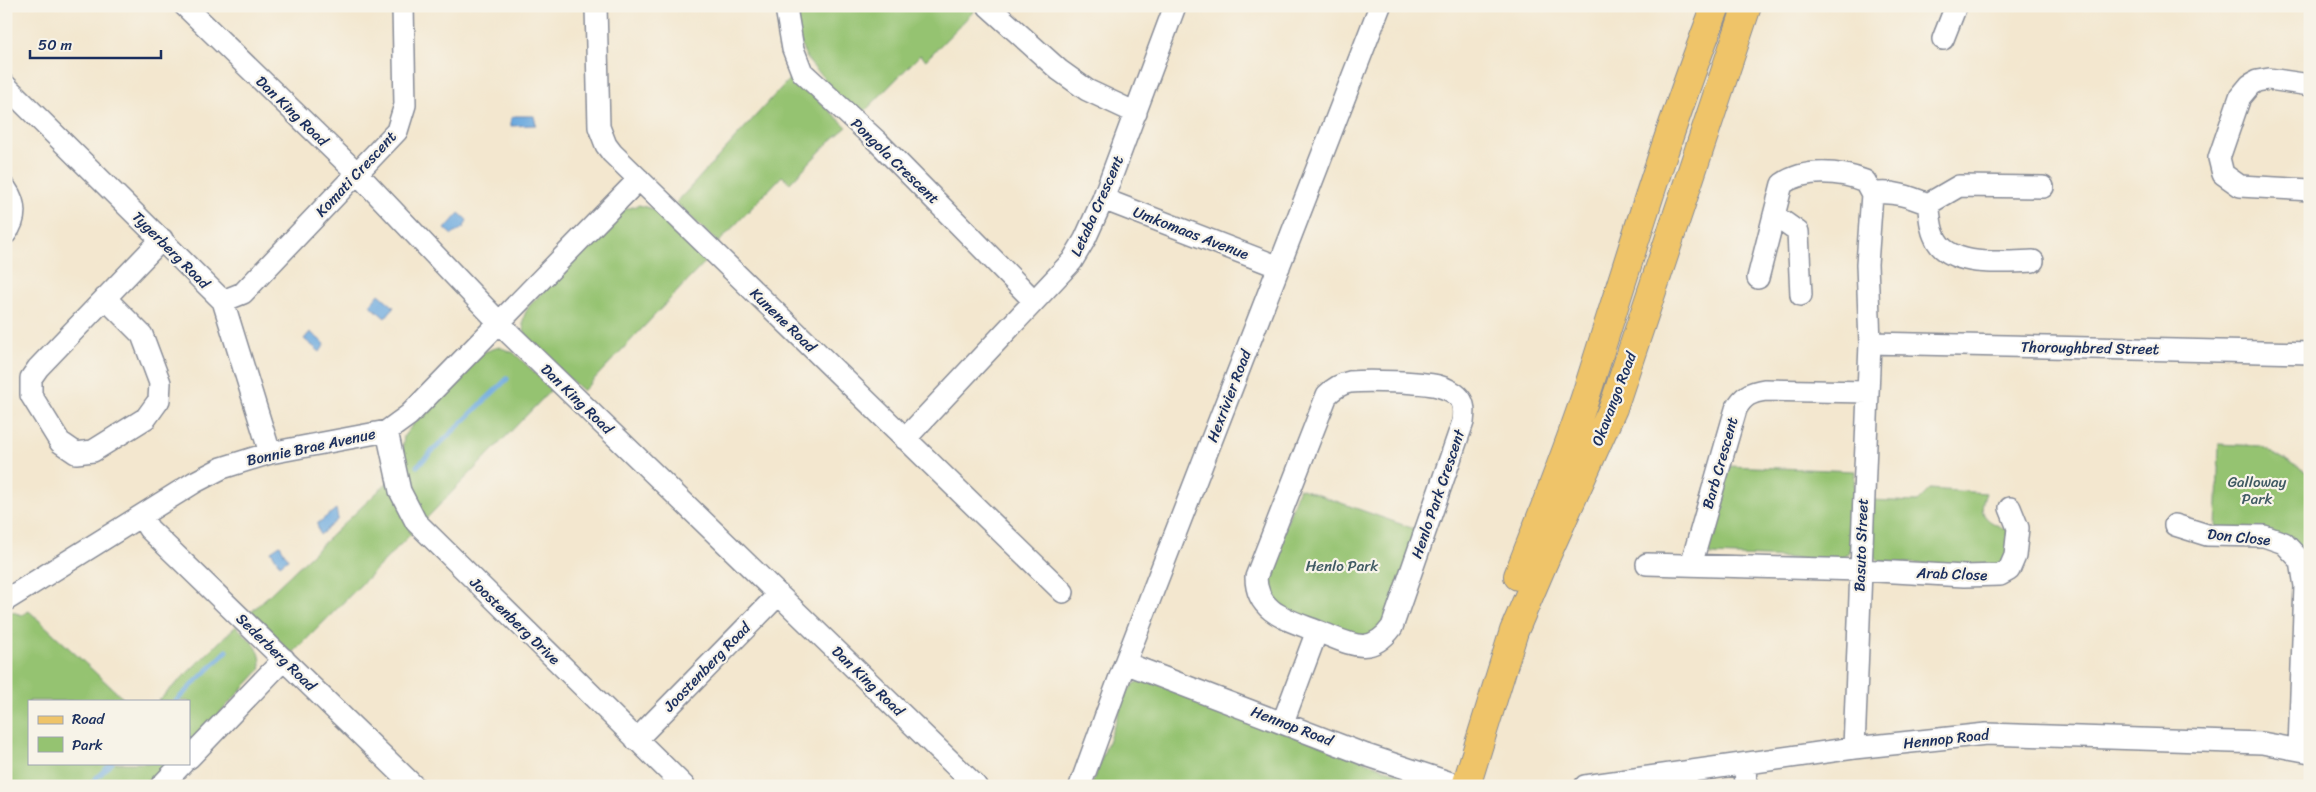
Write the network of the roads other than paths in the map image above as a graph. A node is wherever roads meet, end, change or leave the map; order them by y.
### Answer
1 (185, 6) edge
2 (403, 6) edge
3 (596, 6) edge
4 (788, 6) edge
5 (988, 6) edge
6 (1175, 6) edge
7 (1380, 6) edge
8 (1716, 6) edge
9 (1747, 6) edge
10 (1956, 6) edge
11 (1943, 39) dead end
12 (2310, 84) edge
13 (6, 86) edge
14 (1136, 113) junction
15 (358, 174) junction
16 (638, 179) junction
17 (2043, 187) dead end
18 (6, 190) edge
19 (2310, 190) edge
20 (1872, 194) junction
21 (1103, 199) junction
22 (1928, 204) junction
23 (1774, 215) junction
24 (6, 233) edge
25 (162, 240) junction
26 (2033, 261) dead end
27 (1280, 267) junction
28 (1758, 278) dead end
29 (1801, 296) dead end
30 (105, 298) junction
31 (222, 301) junction
32 (1034, 301) junction
33 (499, 323) junction
34 (1870, 343) junction
35 (2310, 353) edge
36 (1868, 392) junction
37 (387, 431) junction
38 (905, 438) junction
39 (270, 453) junction
40 (2010, 508) dead end
41 (140, 516) junction
42 (2175, 525) dead end
43 (1647, 564) dead end
44 (1691, 564) junction
45 (1860, 570) junction
46 (2308, 586) edge
47 (1062, 592) dead end
48 (778, 594) junction
49 (6, 600) edge
50 (1317, 631) junction
51 (284, 659) junction
52 (1125, 663) junction
53 (1283, 722) junction
54 (636, 740) junction
55 (1854, 748) junction
56 (2304, 750) edge
57 (190, 757) edge
58 (182, 764) edge
59 (1745, 775) edge
60 (1456, 785) edge
61 (162, 786) edge
62 (414, 786) edge
63 (684, 786) edge
64 (976, 786) edge
65 (1080, 786) edge
66 (1584, 786) edge

1 - 15 street, Dan King Road
2 - 15 street, Komati Crescent
3 - 16 street, Kunene Road
4 - 32 street, Pongola Crescent
5 - 14 street
6 - 14 street, Letaba Crescent
7 - 27 street, Hexrivier Road
8 - 60 main road, Okavango Road
9 - 60 main road, Okavango Road
10 - 11 street
12 - 19 street
13 - 25 street, Tygerberg Road
14 - 21 street, Letaba Crescent
15 - 31 street, Komati Crescent
15 - 33 street, Dan King Road
16 - 33 street, Bonnie Brae Avenue
16 - 38 street, Kunene Road
17 - 22 street
18 - 24 street
20 - 22 street
20 - 23 street
20 - 34 street, Basuto Street
21 - 27 street, Umkomaas Avenue
21 - 32 street, Letaba Crescent
22 - 26 street
23 - 28 street
23 - 29 street
25 - 30 street
25 - 31 street, Tygerberg Road
27 - 52 street, Hexrivier Road
30 - 30 street
31 - 39 street, Tygerberg Road
32 - 38 street, Letaba Crescent
33 - 37 street, Bonnie Brae Avenue
33 - 48 street, Dan King Road
34 - 35 street, Thoroughbred Street
34 - 36 street, Basuto Street
36 - 44 street, Barb Crescent
36 - 45 street, Basuto Street
37 - 39 street, Bonnie Brae Avenue
37 - 54 street, Joostenberg Drive
38 - 47 street, Kunene Road
39 - 41 street, Bonnie Brae Avenue
40 - 45 street, Arab Close
41 - 49 street, Bonnie Brae Avenue
41 - 51 street, Sederberg Road
42 - 46 street, Don Close
43 - 44 street
44 - 45 street
45 - 55 street, Basuto Street
46 - 56 street, Don Close
48 - 54 street, Joostenberg Road
48 - 64 street, Dan King Road
50 - 50 street, Henlo Park Crescent
50 - 53 street
51 - 57 street
51 - 62 street, Sederberg Road
52 - 53 street, Hennop Road
52 - 65 street, Hexrivier Road
53 - 60 street, Hennop Road
54 - 63 street, Joostenberg Drive
55 - 56 street, Hennop Road
55 - 59 street, Hennop Road
58 - 61 street
59 - 66 street, Hennop Road

